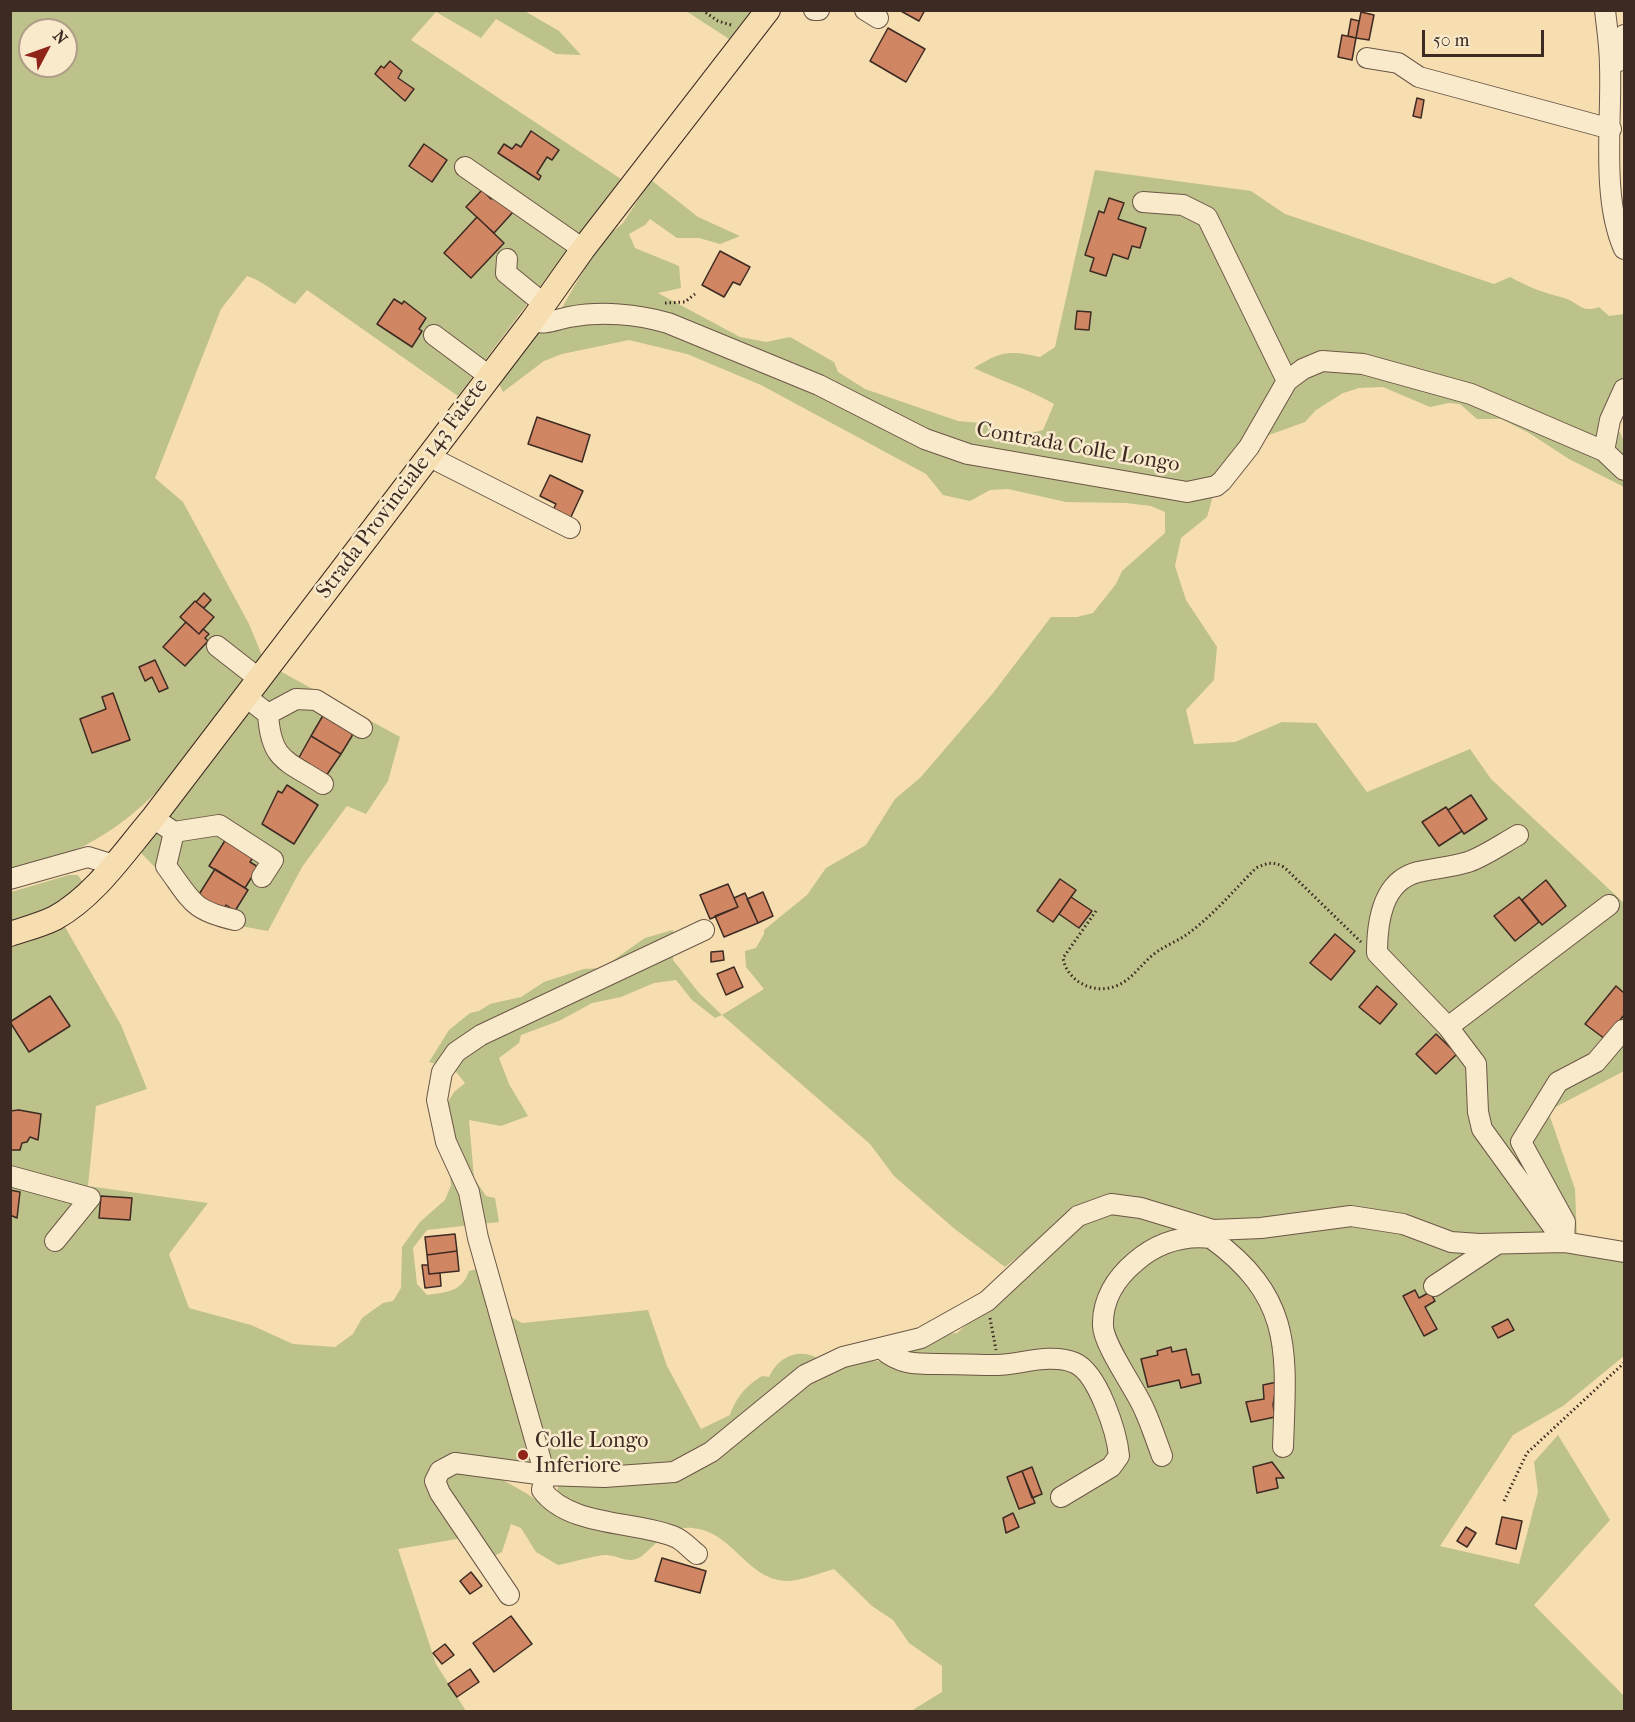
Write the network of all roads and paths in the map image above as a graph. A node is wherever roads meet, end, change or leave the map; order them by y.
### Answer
1 (702, 10) edge
2 (768, 10) edge
3 (814, 10) edge
4 (819, 10) edge
5 (1605, 10) edge
6 (753, 31) junction
7 (1624, 35) edge
8 (1367, 58) dead end
9 (1610, 63) junction
10 (1611, 129) junction
11 (465, 167) dead end
12 (1143, 202) dead end
13 (583, 249) junction
14 (1624, 249) edge
15 (507, 259) dead end
16 (538, 312) junction
17 (434, 335) dead end
18 (489, 376) junction
19 (1287, 381) junction
20 (1624, 389) edge
21 (1604, 450) junction
22 (428, 456) junction
23 (1624, 470) edge
24 (570, 528) dead end
25 (217, 646) dead end
26 (252, 687) junction
27 (268, 714) junction
28 (362, 728) dead end
29 (323, 784) dead end
30 (153, 818) junction
31 (174, 832) junction
32 (1518, 835) dead end
33 (114, 865) junction
34 (262, 877) dead end
35 (10, 879) edge
36 (1609, 905) dead end
37 (1096, 911) dead end
38 (235, 920) dead end
39 (704, 930) dead end
40 (10, 934) edge
41 (1377, 953) junction
42 (1448, 1027) junction
43 (1623, 1030) dead end
44 (10, 1176) edge
45 (1212, 1234) junction
46 (55, 1241) dead end
47 (1564, 1242) junction
48 (1497, 1244) junction
49 (1624, 1252) edge
50 (1434, 1286) dead end
51 (987, 1301) junction
52 (882, 1349) junction
53 (1624, 1363) edge
54 (999, 1365) junction
55 (1283, 1447) dead end
56 (1162, 1456) dead end
57 (545, 1475) junction
58 (1061, 1497) dead end
59 (1504, 1501) dead end
60 (697, 1554) dead end
61 (509, 1595) dead end

1 - 6 path
2 - 6 main road, Strada Provinciale 143 Faiete
3 - 4 street
5 - 9 street
6 - 13 main road, Strada Provinciale 143 Faiete
7 - 9 street
8 - 10 street
9 - 10 street
10 - 14 street
11 - 13 street
12 - 19 street
13 - 16 main road, Strada Provinciale 143 Faiete
15 - 16 street
16 - 18 main road, Strada Provinciale 143 Faiete
16 - 19 street, Contrada Colle Longo
17 - 18 street
18 - 22 main road, Strada Provinciale 143 Faiete
19 - 21 street, Contrada Colle Longo
20 - 21 street
21 - 23 street, Contrada Colle Longo
22 - 24 street
22 - 26 main road, Strada Provinciale 143 Faiete
25 - 26 street
26 - 27 street
26 - 30 main road, Strada Provinciale 143 Faiete
27 - 28 street
27 - 29 street
30 - 31 street
30 - 33 main road, Strada Provinciale 143 Faiete
31 - 34 street
31 - 38 street
32 - 41 street
33 - 35 street
33 - 40 main road, Strada Provinciale 143 Faiete
36 - 42 street
37 - 41 path
39 - 57 street
41 - 42 street
42 - 47 street
43 - 47 street
44 - 46 street
45 - 48 street
45 - 51 street
45 - 55 street
45 - 56 street
47 - 48 street
47 - 49 street
48 - 50 street
51 - 52 street
51 - 54 path
52 - 54 street
52 - 57 street
53 - 59 path
54 - 58 street
57 - 60 street
57 - 61 street

